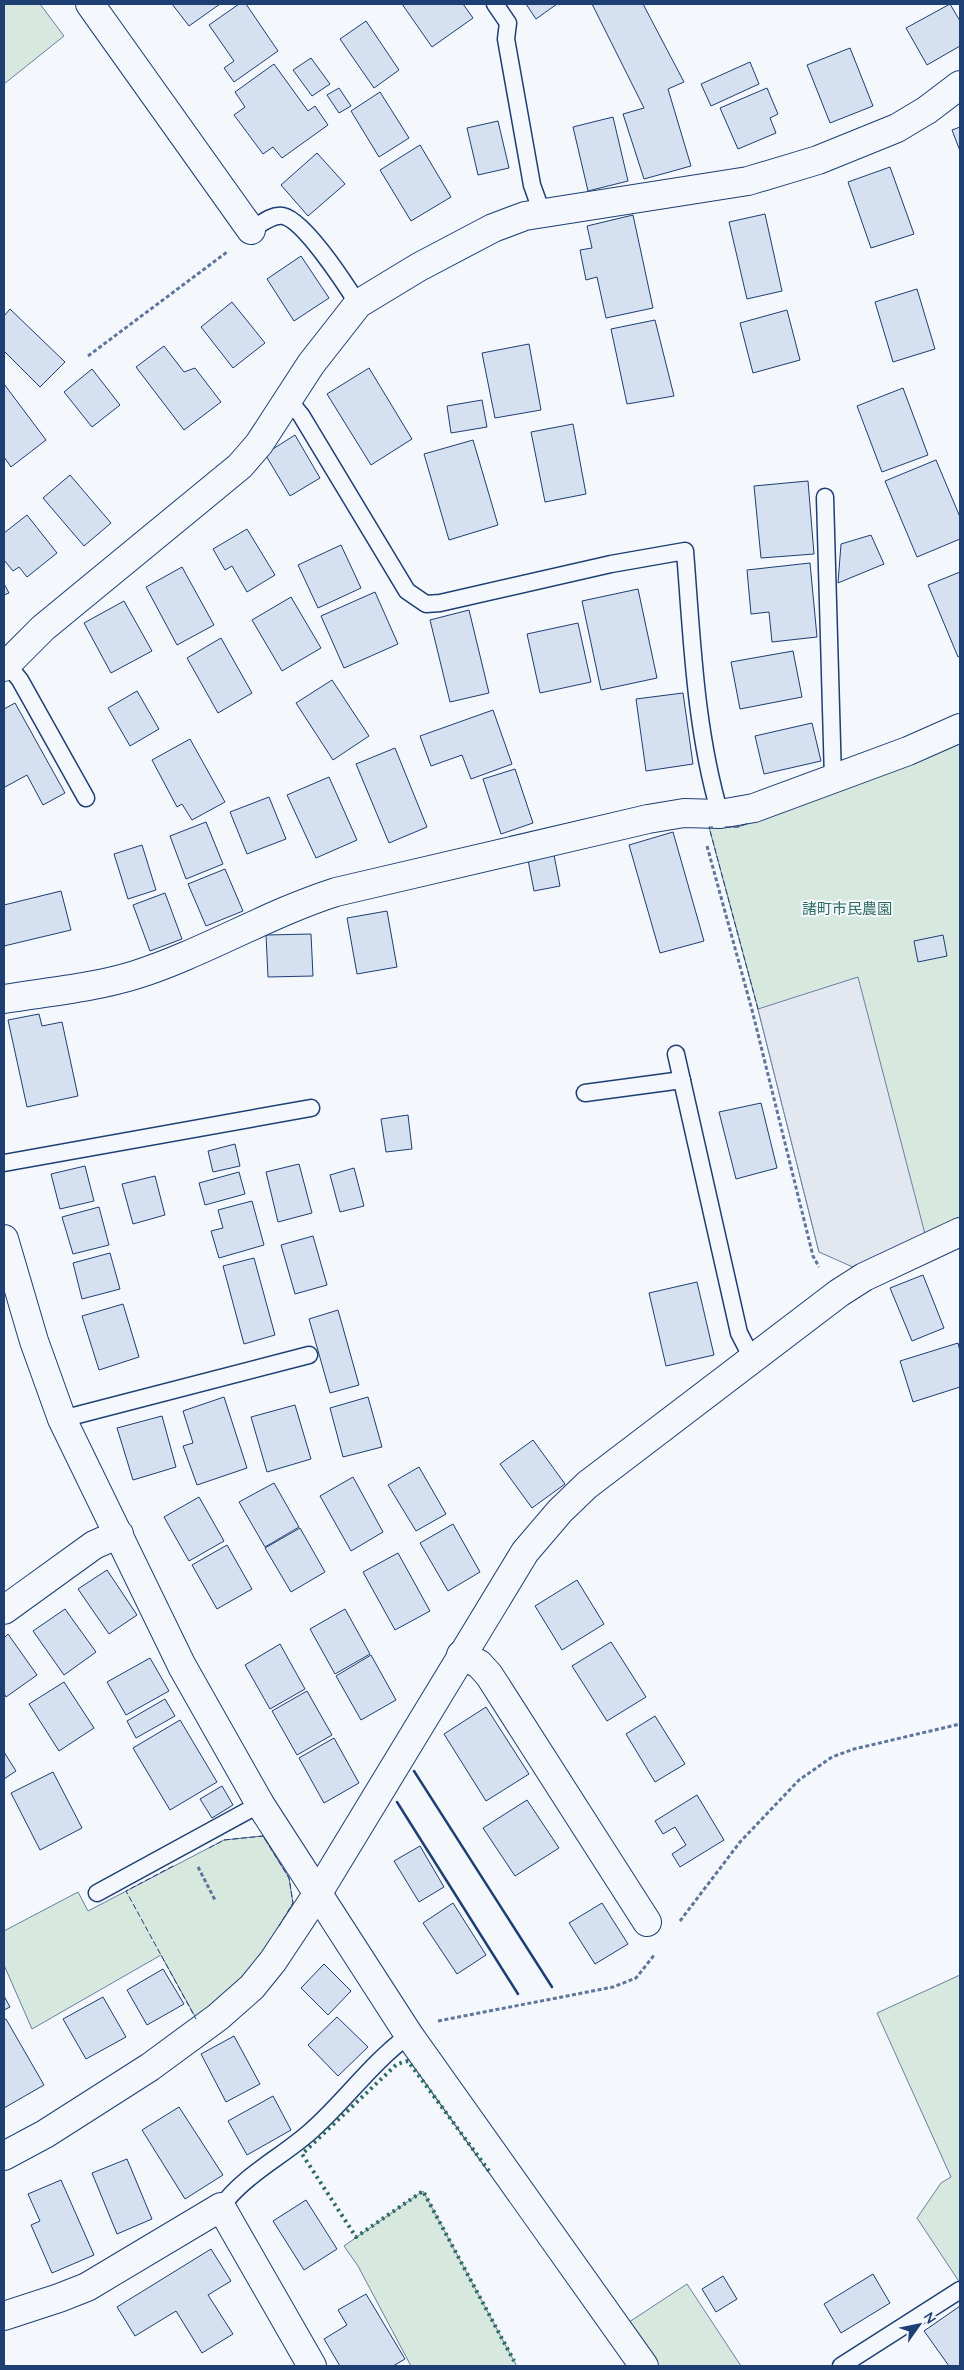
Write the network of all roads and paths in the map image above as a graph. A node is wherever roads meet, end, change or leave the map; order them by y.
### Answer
1 (90, 4) edge
2 (495, 4) edge
3 (960, 86) edge
4 (542, 213) junction
5 (251, 230) junction
6 (358, 304) junction
7 (88, 356) dead end
8 (287, 398) junction
9 (825, 497) dead end
10 (5, 666) edge
11 (960, 728) edge
12 (833, 779) junction
13 (86, 798) dead end
14 (710, 814) junction
15 (4, 999) edge
16 (676, 1054) dead end
17 (682, 1080) junction
18 (585, 1093) dead end
19 (311, 1108) dead end
20 (4, 1163) edge
21 (960, 1232) edge
22 (4, 1239) edge
23 (838, 1293) junction
24 (309, 1355) dead end
25 (752, 1358) junction
26 (62, 1418) junction
27 (119, 1534) junction
28 (4, 1610) edge
29 (461, 1655) junction
30 (960, 1724) edge
31 (260, 1804) junction
32 (185, 1845) junction
33 (97, 1893) dead end
34 (318, 1893) junction
35 (215, 1900) dead end
36 (647, 1922) dead end
37 (676, 1925) dead end
38 (659, 1948) dead end
39 (409, 2035) junction
40 (4, 2156) edge
41 (221, 2207) junction
42 (960, 2290) edge
43 (4, 2316) edge
44 (312, 2366) edge
45 (644, 2366) edge
46 (841, 2366) edge

1 - 5 street
2 - 4 lane
3 - 4 street
4 - 6 street
5 - 6 lane
5 - 7 path
6 - 8 street
8 - 10 street
8 - 14 lane
9 - 12 lane
10 - 13 lane
11 - 12 street
12 - 14 street
14 - 15 street
14 - 23 path
16 - 17 lane
17 - 18 lane
17 - 25 lane
19 - 20 lane
21 - 23 street
22 - 26 street
23 - 25 street
24 - 26 lane
25 - 29 street
26 - 27 street
27 - 28 street
27 - 31 street
29 - 34 street
29 - 36 street
30 - 37 path
31 - 32 lane
31 - 34 street
32 - 33 lane
32 - 35 path
34 - 39 street
34 - 40 street
38 - 39 path
39 - 41 lane
39 - 45 street
41 - 43 street
41 - 44 street
42 - 46 lane

